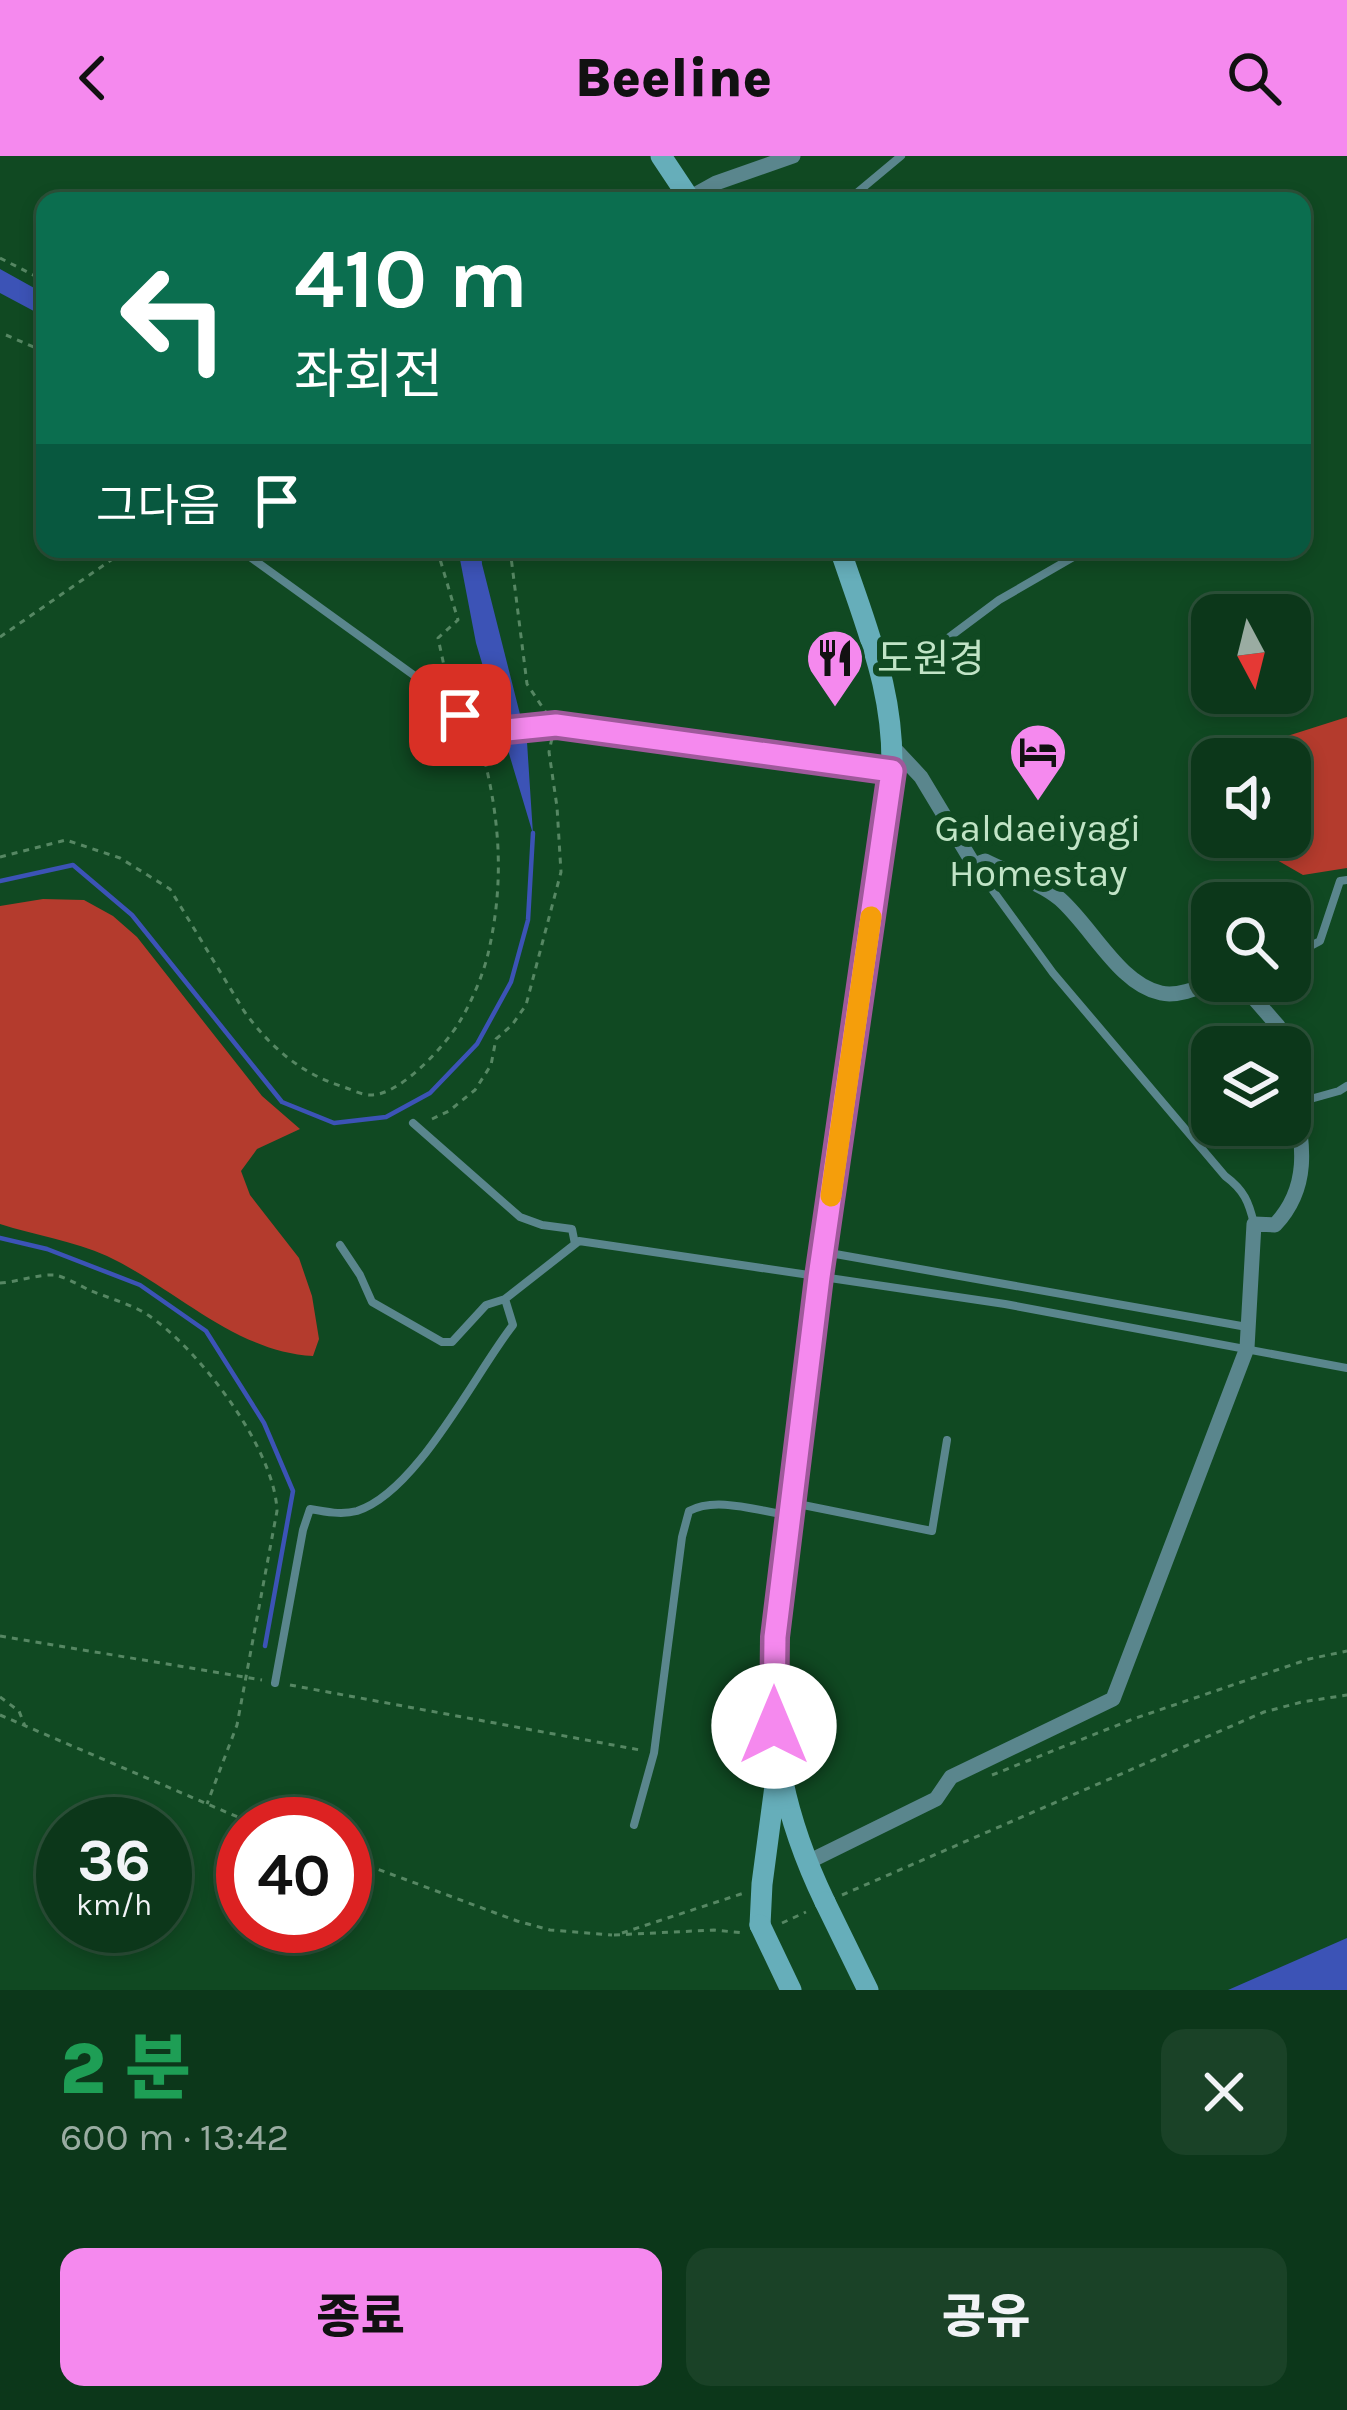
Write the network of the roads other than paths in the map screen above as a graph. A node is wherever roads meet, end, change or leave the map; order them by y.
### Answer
1 (661, 156) edge
2 (794, 156) edge
3 (901, 156) edge
4 (685, 192) edge
5 (702, 192) edge
6 (858, 192) edge
7 (251, 558) edge
8 (843, 558) edge
9 (1072, 558) edge
10 (880, 669) junction
11 (893, 747) junction
12 (892, 771) junction
13 (974, 865) junction
14 (1347, 880) edge
15 (1311, 946) edge
16 (1191, 990) edge
17 (1257, 1002) edge
18 (1278, 1026) edge
19 (1347, 1086) edge
20 (1311, 1097) edge
21 (412, 1123) dead end
22 (1301, 1146) edge
23 (1254, 1225) junction
24 (575, 1244) junction
25 (340, 1245) dead end
26 (823, 1252) junction
27 (819, 1277) junction
28 (506, 1299) junction
29 (1249, 1327) junction
30 (1247, 1348) junction
31 (1347, 1368) edge
32 (947, 1440) dead end
33 (791, 1509) junction
34 (275, 1683) road end
35 (774, 1726) junction
36 (634, 1825) dead end
37 (806, 1863) junction
38 (791, 1990) edge
39 (868, 1990) edge

1 - 4 street
2 - 5 street
3 - 6 lane
7 - 12 lane
8 - 10 street
9 - 10 lane
10 - 11 street
11 - 12 street
11 - 13 street
12 - 26 street
13 - 16 street
13 - 23 lane
14 - 15 lane
17 - 18 street
19 - 20 lane
21 - 24 lane
22 - 23 street
23 - 29 street
24 - 27 lane
24 - 28 lane
25 - 28 lane
26 - 27 street
26 - 29 lane
27 - 30 lane
27 - 33 street
28 - 34 lane
29 - 30 street
30 - 31 lane
30 - 37 street
32 - 33 lane
33 - 35 street
33 - 36 lane
35 - 37 street
35 - 38 street, bridge
37 - 39 street, bridge

